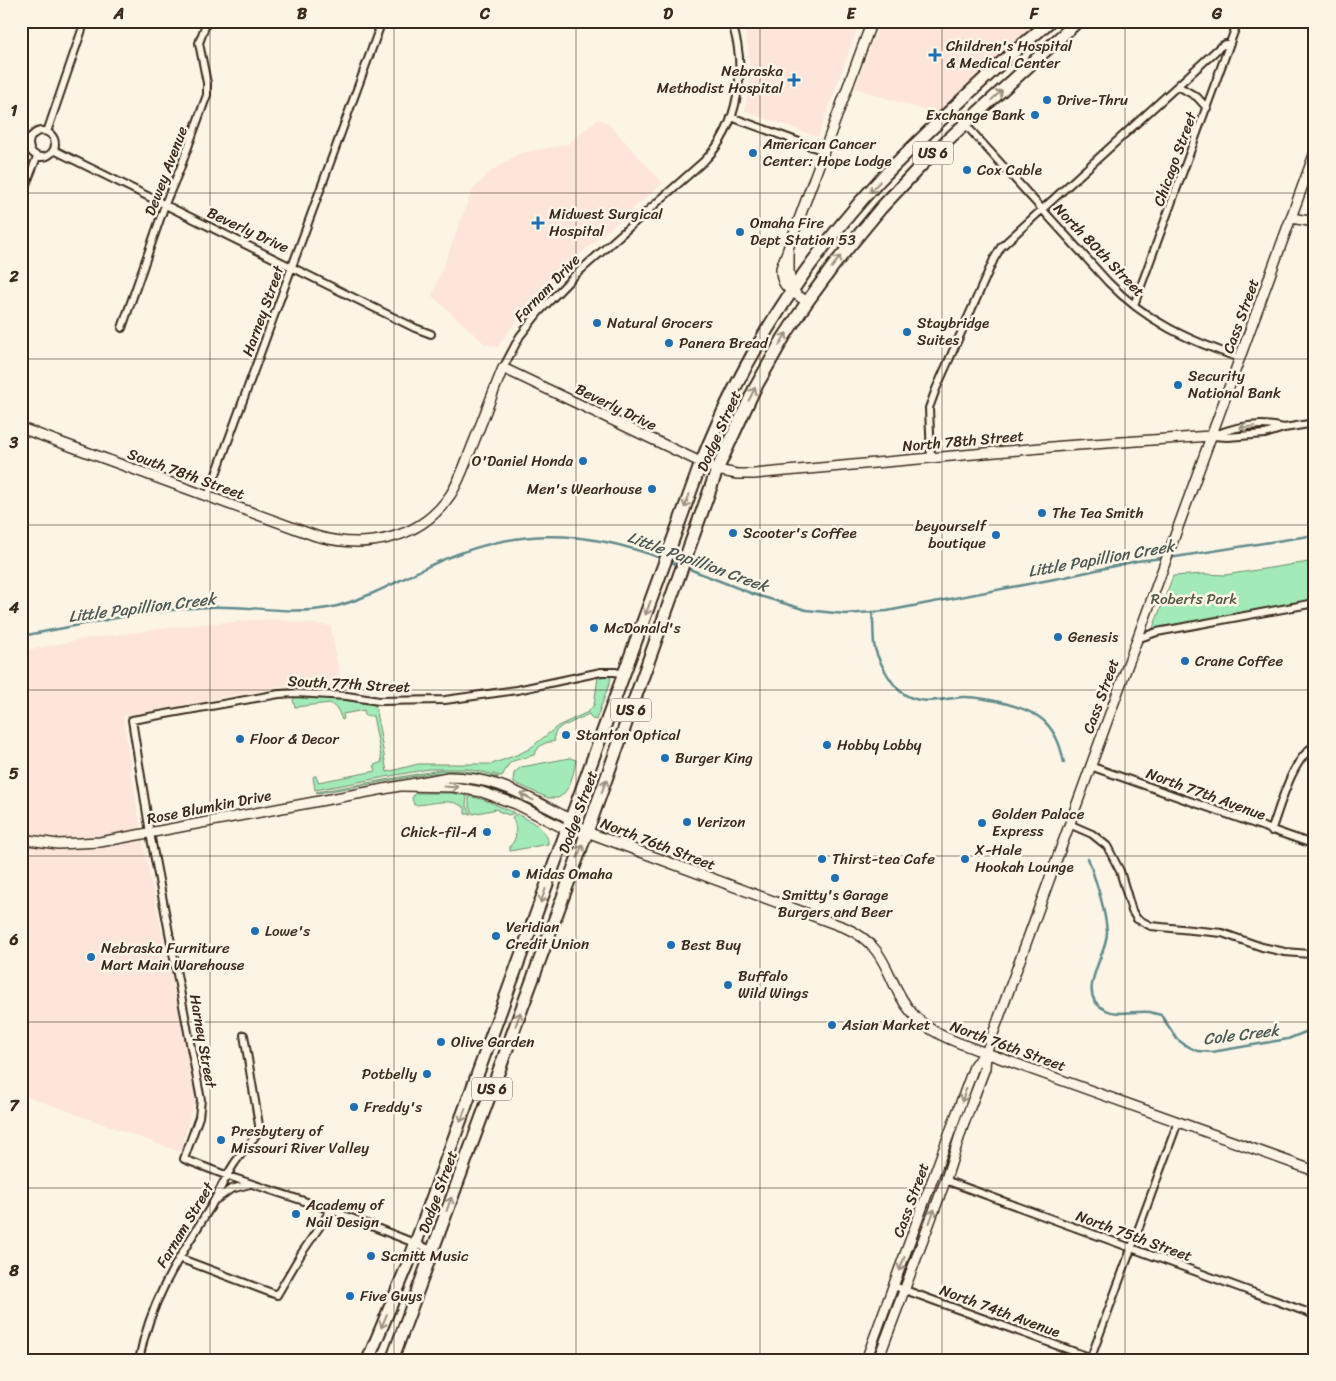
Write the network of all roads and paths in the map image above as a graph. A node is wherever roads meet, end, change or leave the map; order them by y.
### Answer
1 (85, 21) edge
2 (207, 21) edge
3 (382, 21) edge
4 (731, 21) edge
5 (872, 21) edge
6 (1050, 21) edge
7 (1078, 21) edge
8 (1238, 21) edge
9 (1230, 44) junction
10 (1178, 86) junction
11 (1207, 108) junction
12 (731, 117) junction
13 (965, 124) junction
14 (47, 132) junction
15 (21, 135) edge
16 (29, 139) junction
17 (54, 150) junction
18 (824, 151) junction
19 (1315, 152) edge
20 (37, 157) junction
21 (21, 197) edge
22 (165, 206) junction
23 (1042, 209) junction
24 (1291, 218) junction
25 (1315, 222) edge
26 (292, 266) junction
27 (792, 291) junction
28 (807, 302) junction
29 (1134, 305) junction
30 (122, 328) dead end
31 (431, 334) dead end
32 (1240, 358) junction
33 (503, 368) junction
34 (1315, 423) edge
35 (21, 428) edge
36 (1211, 436) junction
37 (931, 458) junction
38 (701, 463) junction
39 (717, 470) junction
40 (208, 496) junction
41 (342, 542) joint
42 (1315, 603) edge
43 (1136, 638) junction
44 (624, 674) junction
45 (132, 720) joint
46 (1315, 744) edge
47 (1090, 766) junction
48 (569, 824) junction
49 (1069, 824) junction
50 (1271, 831) junction
51 (587, 832) junction
52 (150, 833) junction
53 (21, 839) edge
54 (1315, 846) edge
55 (1310, 954) dead end
56 (244, 1036) dead end
57 (986, 1053) junction
58 (1178, 1122) junction
59 (1315, 1171) edge
60 (228, 1176) junction
61 (946, 1180) junction
62 (252, 1184) junction
63 (214, 1201) junction
64 (331, 1210) junction
65 (415, 1243) junction
66 (1131, 1248) junction
67 (432, 1250) junction
68 (179, 1258) junction
69 (894, 1286) junction
70 (905, 1290) junction
71 (1315, 1315) edge
72 (1093, 1359) edge
73 (139, 1360) edge
74 (368, 1360) edge
75 (392, 1360) edge
76 (866, 1360) edge
77 (878, 1360) edge

1 - 14 street
2 - 22 street, Dewey Avenue
3 - 26 street, Harney Street
4 - 12 street, Farnam Drive
5 - 18 main road
6 -> 27 highway, US 6
13 -> 7 highway, US 6
8 - 9 street, Chicago Street
9 - 10 street
9 - 11 street, Chicago Street
10 - 11 street
10 - 23 street
11 - 29 street, Chicago Street
12 - 18 street
12 - 33 street, Farnam Drive
13 - 23 street, North 80th Street
28 -> 13 highway, US 6
14 - 16 street
14 - 17 street
15 - 16 street
16 - 20 street
17 - 20 street
17 - 22 street, Beverly Drive
18 - 27 main road
19 - 24 main road, Cass Street
20 - 21 street
22 - 26 street, Beverly Drive
22 - 30 street, Dewey Avenue
23 - 29 street, North 80th Street
23 - 37 street
24 - 25 main road
24 - 32 main road, Cass Street
26 - 31 street, Beverly Drive
26 - 40 street, Harney Street
27 - 28 main road
27 - 38 highway, Dodge Street / US 6
39 -> 28 highway, Dodge Street / US 6
29 - 32 street, North 80th Street
32 - 36 main road, Cass Street
33 - 38 main road, Beverly Drive
33 - 41 main road, Farnam Drive
34 - 36 street
35 - 40 main road, South 78th Street
36 - 37 main road, North 78th Street
36 - 43 main road, Cass Street
37 - 39 main road, North 78th Street
38 - 39 main road, Beverly Drive
38 -> 44 highway, Dodge Street / US 6
51 -> 39 highway, Dodge Street / US 6
40 - 41 main road, South 78th Street
42 - 43 street
43 - 47 main road, Cass Street
44 - 45 street, South 77th Street
44 - 48 highway, Dodge Street / US 6
45 - 52 street, Harney Street
46 - 50 street
47 - 49 main road, Cass Street
47 - 50 street, North 77th Avenue
48 - 51 main road, North 76th Street
48 - 52 main road, Rose Blumkin Drive
48 -> 65 highway, Dodge Street / US 6
49 - 55 street
49 - 57 main road, Cass Street
50 - 54 street, North 77th Avenue
51 - 57 main road, North 76th Street
67 -> 51 highway, Dodge Street / US 6
52 - 53 main road, Rose Blumkin Drive
52 - 60 street, Harney Street
56 - 60 street, Farnam Street
57 - 58 main road, North 76th Street
57 - 61 main road, Cass Street
57 -> 69 main road, Cass Street
58 - 59 main road, North 76th Street
58 - 66 street
60 - 62 street
60 - 63 street, Farnam Street
61 - 66 street, North 75th Street
70 -> 61 main road, Cass Street
62 - 63 street
62 - 64 street
63 - 68 street, Farnam Street
64 - 65 street
64 - 68 street
65 - 67 street
65 -> 74 highway, Dodge Street / US 6
66 - 71 street, North 75th Street
66 - 72 street
67 - 75 highway, Dodge Street / US 6
68 - 73 street, Farnam Street
69 - 70 street, North 74th Avenue
69 - 76 main road, Cass Street
70 - 72 street, North 74th Avenue
70 - 77 main road, Cass Street

